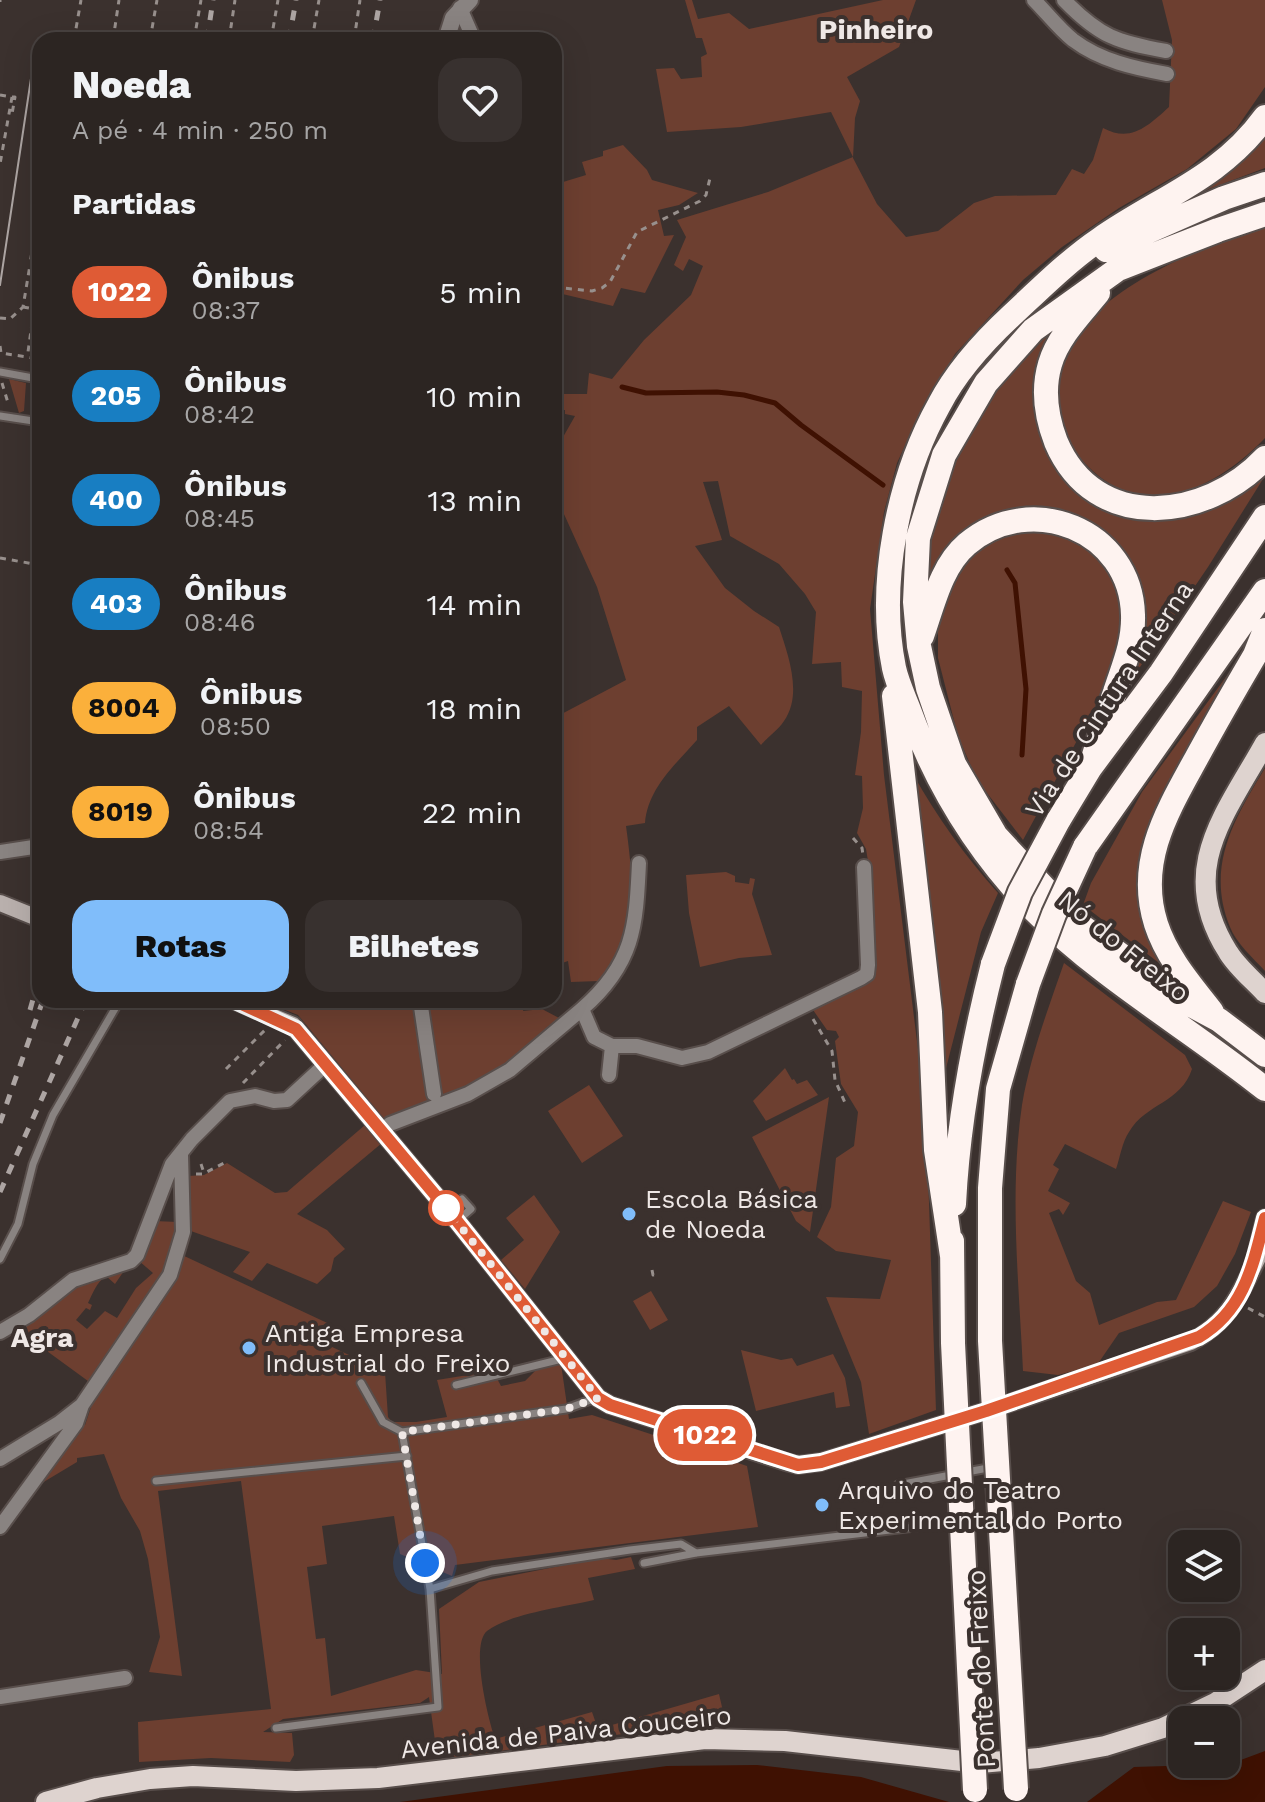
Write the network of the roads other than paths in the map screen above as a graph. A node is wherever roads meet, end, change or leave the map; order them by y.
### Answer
1 (1034, 0) edge
2 (1064, 0) edge
3 (465, 4) edge
4 (448, 32) edge
5 (472, 32) edge
6 (1166, 51) dead end
7 (1167, 74) dead end
8 (1265, 117) edge
9 (1265, 184) edge
10 (1265, 214) edge
11 (1118, 269) junction
12 (1057, 275) junction
13 (0, 374) edge
14 (32, 378) edge
15 (3, 415) edge
16 (32, 420) edge
17 (1265, 458) edge
18 (1265, 517) edge
19 (1265, 591) edge
20 (1265, 630) edge
21 (919, 646) junction
22 (894, 669) junction
23 (1265, 743) edge
24 (1090, 768) junction
25 (32, 847) edge
26 (0, 852) edge
27 (639, 863) dead end
28 (864, 867) dead end
29 (2, 908) edge
30 (32, 917) edge
31 (1265, 993) edge
32 (115, 1008) edge
33 (253, 1008) edge
34 (421, 1008) edge
35 (582, 1009) junction
36 (1219, 1020) junction
37 (612, 1046) junction
38 (1265, 1055) edge
39 (326, 1064) junction
40 (609, 1075) dead end
41 (1265, 1089) edge
42 (435, 1100) junction
43 (381, 1131) junction
44 (181, 1155) junction
45 (462, 1199) dead end
46 (1265, 1218) edge
47 (457, 1221) junction
48 (1265, 1245) edge
49 (952, 1256) junction
50 (0, 1259) edge
51 (1254, 1265) junction
52 (0, 1332) edge
53 (953, 1343) joint
54 (568, 1357) junction
55 (361, 1383) dead end
56 (456, 1385) dead end
57 (598, 1398) junction
58 (82, 1405) junction
59 (986, 1411) junction
60 (402, 1432) junction
61 (407, 1456) junction
62 (0, 1459) edge
63 (988, 1468) junction
64 (156, 1481) dead end
65 (898, 1485) dead end
66 (0, 1527) edge
67 (696, 1553) junction
68 (644, 1563) dead end
69 (430, 1589) junction
70 (1265, 1670) edge
71 (125, 1678) dead end
72 (0, 1697) edge
73 (276, 1728) dead end
74 (46, 1802) edge
75 (975, 1802) edge
76 (1017, 1802) edge

1 - 7 street
2 - 6 street
3 - 4 street
3 - 5 street
8 - 12 highway
9 - 12 highway
10 - 11 highway
11 - 17 highway
11 - 21 highway
12 - 22 highway, Nó do Freixo
13 - 14 lane
15 - 16 lane
18 - 24 highway, Via de Cintura Interna
19 - 76 highway, Ponte do Freixo, bridge
20 - 36 highway
21 - 24 highway
21 - 36 highway
22 - 41 highway, Nó do Freixo
22 - 49 highway
23 - 31 main road
24 - 49 highway, Via de Cintura Interna, bridge
25 - 26 street
27 - 35 street
28 - 37 street
29 - 30 main road
32 - 50 lane
33 - 39 main road
34 - 42 street
35 - 37 street
35 - 42 street
36 - 38 highway
37 - 40 street
39 - 43 main road
39 - 44 street
42 - 43 street
43 - 47 main road
44 - 52 street
44 - 58 street
45 - 47 lane
46 - 51 main road
47 - 54 main road
48 - 51 main road
49 - 53 highway, Via de Cintura Interna
51 - 59 main road
53 - 75 highway, Ponte do Freixo, bridge
54 - 56 lane
54 - 57 main road
55 - 60 lane
57 - 59 main road
57 - 60 lane
58 - 62 street
58 - 66 street
59 - 63 lane
60 - 61 lane
61 - 64 lane
61 - 69 lane
63 - 65 lane
63 - 67 lane
67 - 68 lane
67 - 69 lane
69 - 73 lane
70 - 74 main road, Avenida de Paiva Couceiro
71 - 72 street

